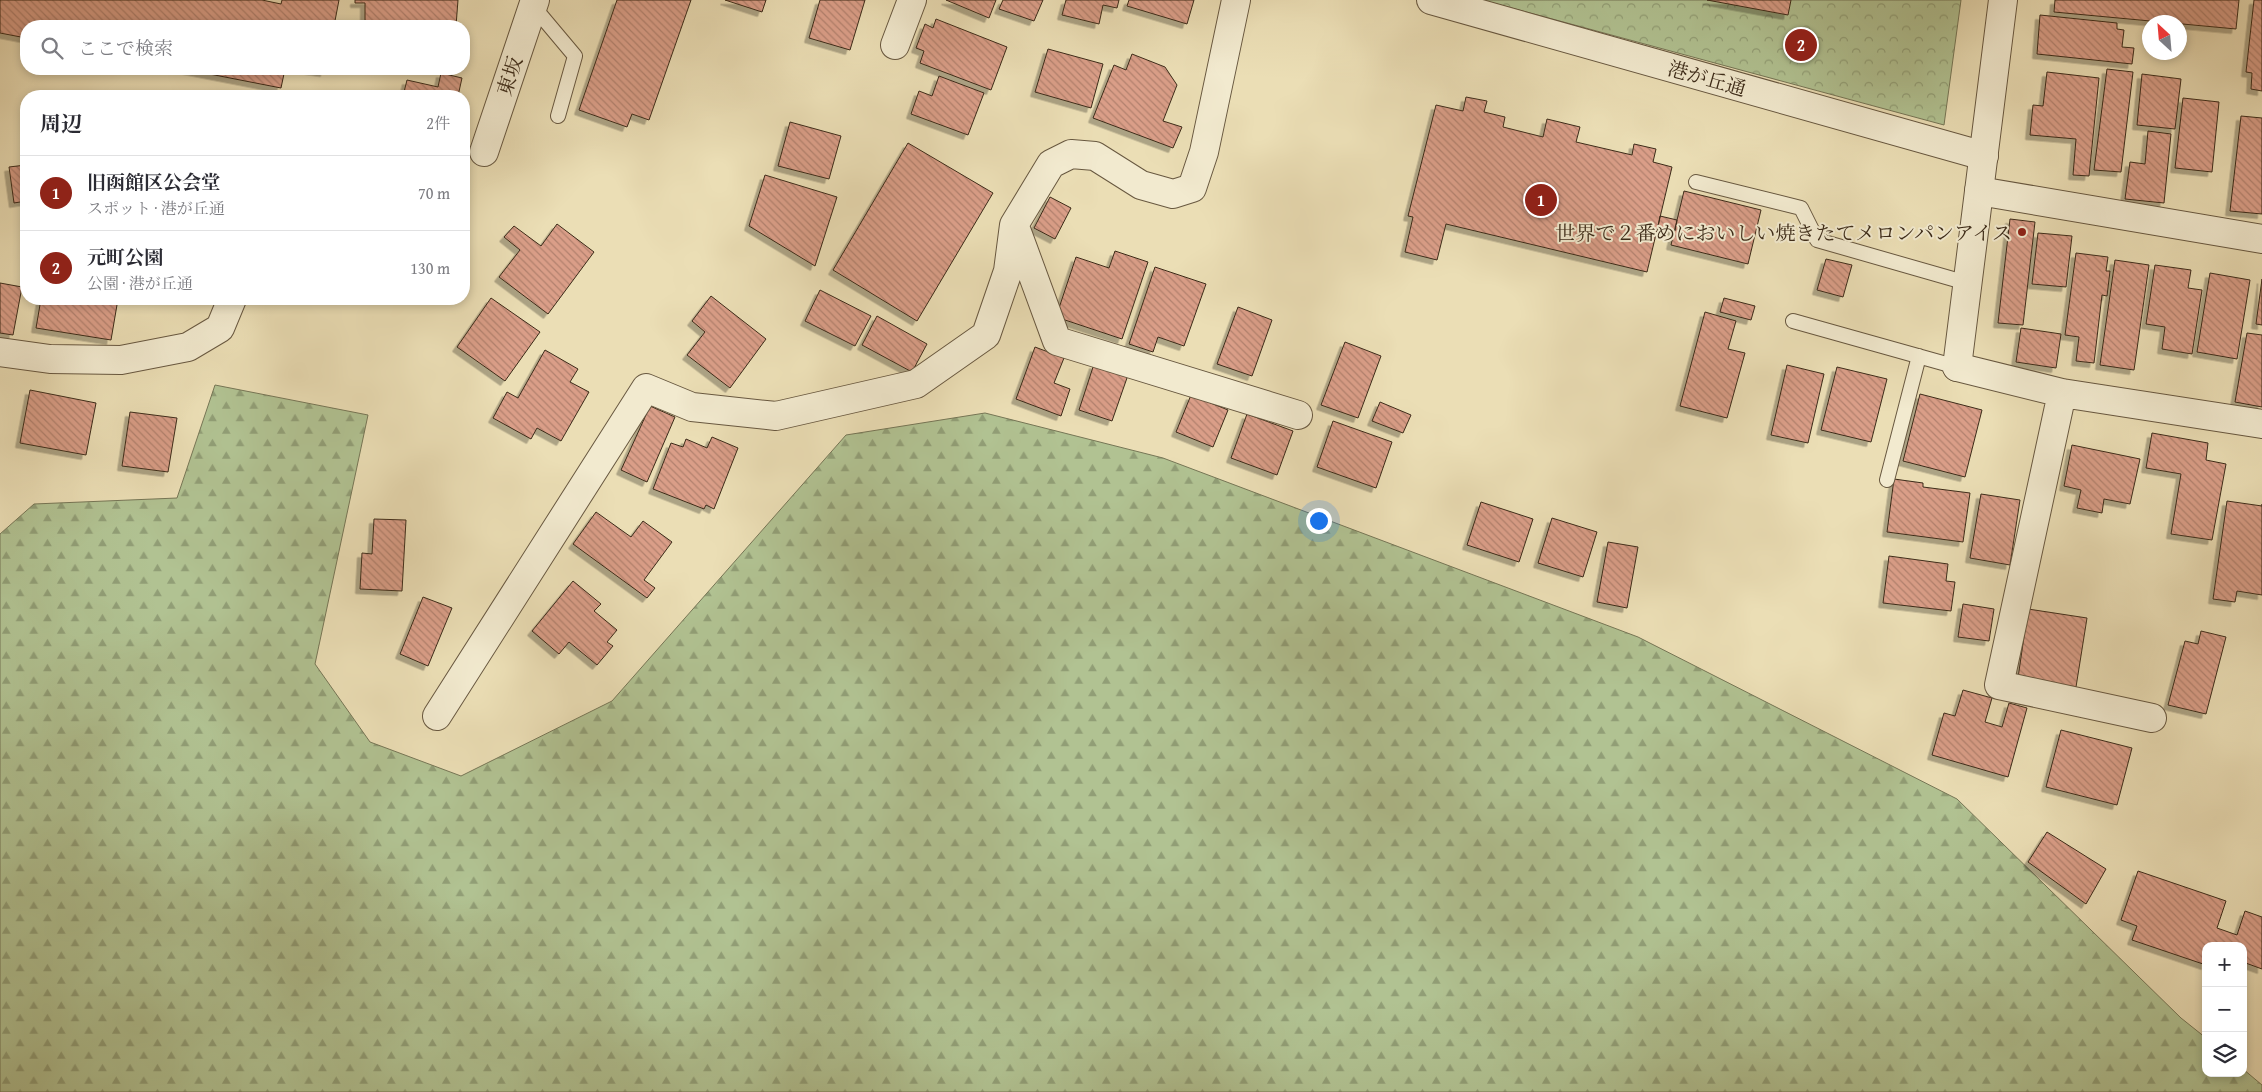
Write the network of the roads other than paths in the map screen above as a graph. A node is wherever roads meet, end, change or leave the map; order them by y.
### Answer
1 (912, 0) edge
2 (1236, 0) edge
3 (1430, 0) edge
4 (2003, 0) edge
5 (534, 3) edge
6 (896, 45) dead end
7 (558, 116) dead end
8 (484, 152) dead end
9 (1984, 156) junction
10 (1696, 182) dead end
11 (1979, 191) junction
12 (1014, 225) junction
13 (2262, 239) edge
14 (1967, 283) junction
15 (230, 305) edge
16 (1793, 321) dead end
17 (0, 352) edge
18 (1919, 356) junction
19 (1957, 367) junction
20 (2062, 393) junction
21 (1298, 415) dead end
22 (2262, 424) edge
23 (1887, 480) dead end
24 (437, 716) dead end
25 (2152, 718) dead end

1 - 6 street
2 - 12 street
3 - 9 street, 港が丘通
4 - 9 street
5 - 7 lane
5 - 8 street, 東坂
9 - 11 street
10 - 14 lane
11 - 13 street
11 - 14 street
12 - 21 street
12 - 24 street
14 - 19 street
15 - 17 street
16 - 18 lane
18 - 19 lane
18 - 23 lane
19 - 20 street
20 - 22 street
20 - 25 street

